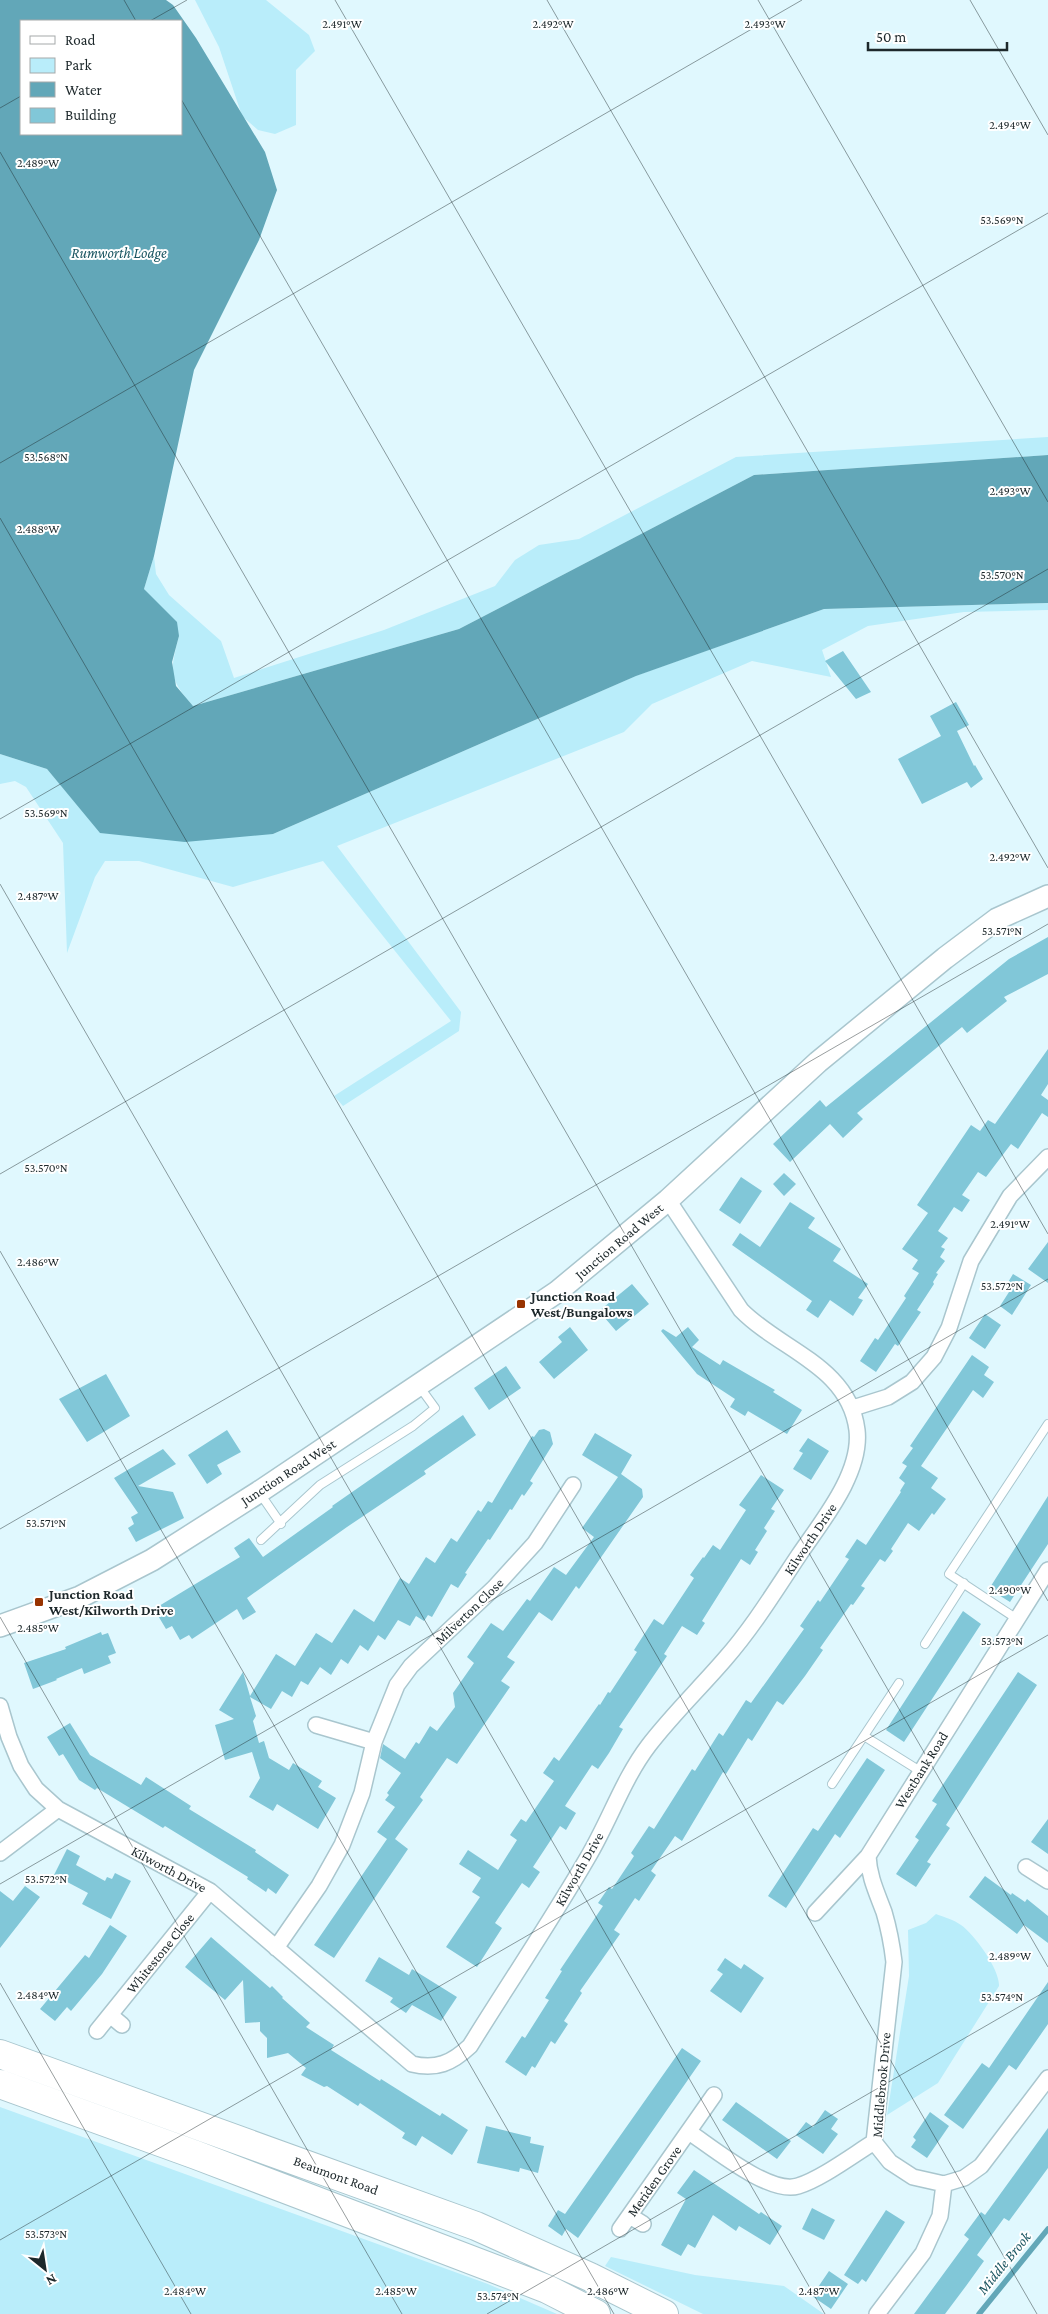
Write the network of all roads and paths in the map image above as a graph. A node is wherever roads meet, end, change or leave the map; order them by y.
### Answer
1 (1048, 896) edge
2 (1048, 1157) edge
3 (668, 1200) junction
4 (419, 1386) junction
5 (853, 1408) junction
6 (1048, 1424) edge
7 (573, 1485) dead end
8 (258, 1492) junction
9 (281, 1524) junction
10 (262, 1540) dead end
11 (1048, 1570) edge
12 (964, 1583) junction
13 (1017, 1619) junction
14 (0, 1626) edge
15 (924, 1644) dead end
16 (899, 1683) dead end
17 (0, 1706) edge
18 (316, 1725) dead end
19 (864, 1736) junction
20 (374, 1742) junction
21 (920, 1771) junction
22 (832, 1784) dead end
23 (58, 1809) junction
24 (0, 1853) edge
25 (868, 1856) junction
26 (1026, 1866) dead end
27 (1048, 1882) edge
28 (210, 1890) junction
29 (816, 1913) dead end
30 (276, 1948) junction
31 (110, 2015) junction
32 (122, 2025) dead end
33 (97, 2031) dead end
34 (0, 2054) edge
35 (1048, 2078) edge
36 (0, 2084) edge
37 (714, 2095) dead end
38 (688, 2132) junction
39 (874, 2142) junction
40 (944, 2184) junction
41 (630, 2216) junction
42 (643, 2224) dead end
43 (620, 2229) dead end
44 (596, 2314) edge
45 (664, 2314) edge
46 (877, 2314) edge

1 - 3 street, Junction Road West
2 - 5 street
3 - 4 street, Junction Road West
3 - 5 street, Kilworth Drive
4 - 8 street, Junction Road West
4 - 9 lane
5 - 30 street, Kilworth Drive
6 - 12 lane
7 - 20 street, Milverton Close
8 - 9 lane
8 - 14 street, Junction Road West
9 - 10 lane
11 - 13 street, Westbank Road
12 - 13 lane
12 - 15 lane
13 - 21 street, Westbank Road
16 - 19 lane
17 - 23 street, Kilworth Drive
18 - 20 street
19 - 21 lane
19 - 22 lane
20 - 30 street, Milverton Close
21 - 25 street, Westbank Road
23 - 24 street
23 - 28 street, Kilworth Drive
25 - 29 street, Westbank Road
25 - 39 street, Middlebrook Drive
26 - 27 street
28 - 30 street, Kilworth Drive
28 - 31 street, Whitestone Close
31 - 32 street
31 - 33 street, Whitestone Close
34 - 45 highway, Beaumont Road
35 - 40 street
36 - 44 highway
37 - 38 street, Meriden Grove
38 - 39 street, Meriden Grove
38 - 41 street, Meriden Grove
39 - 40 street, Middlebrook Drive
40 - 46 street
41 - 42 street
41 - 43 street, Meriden Grove

